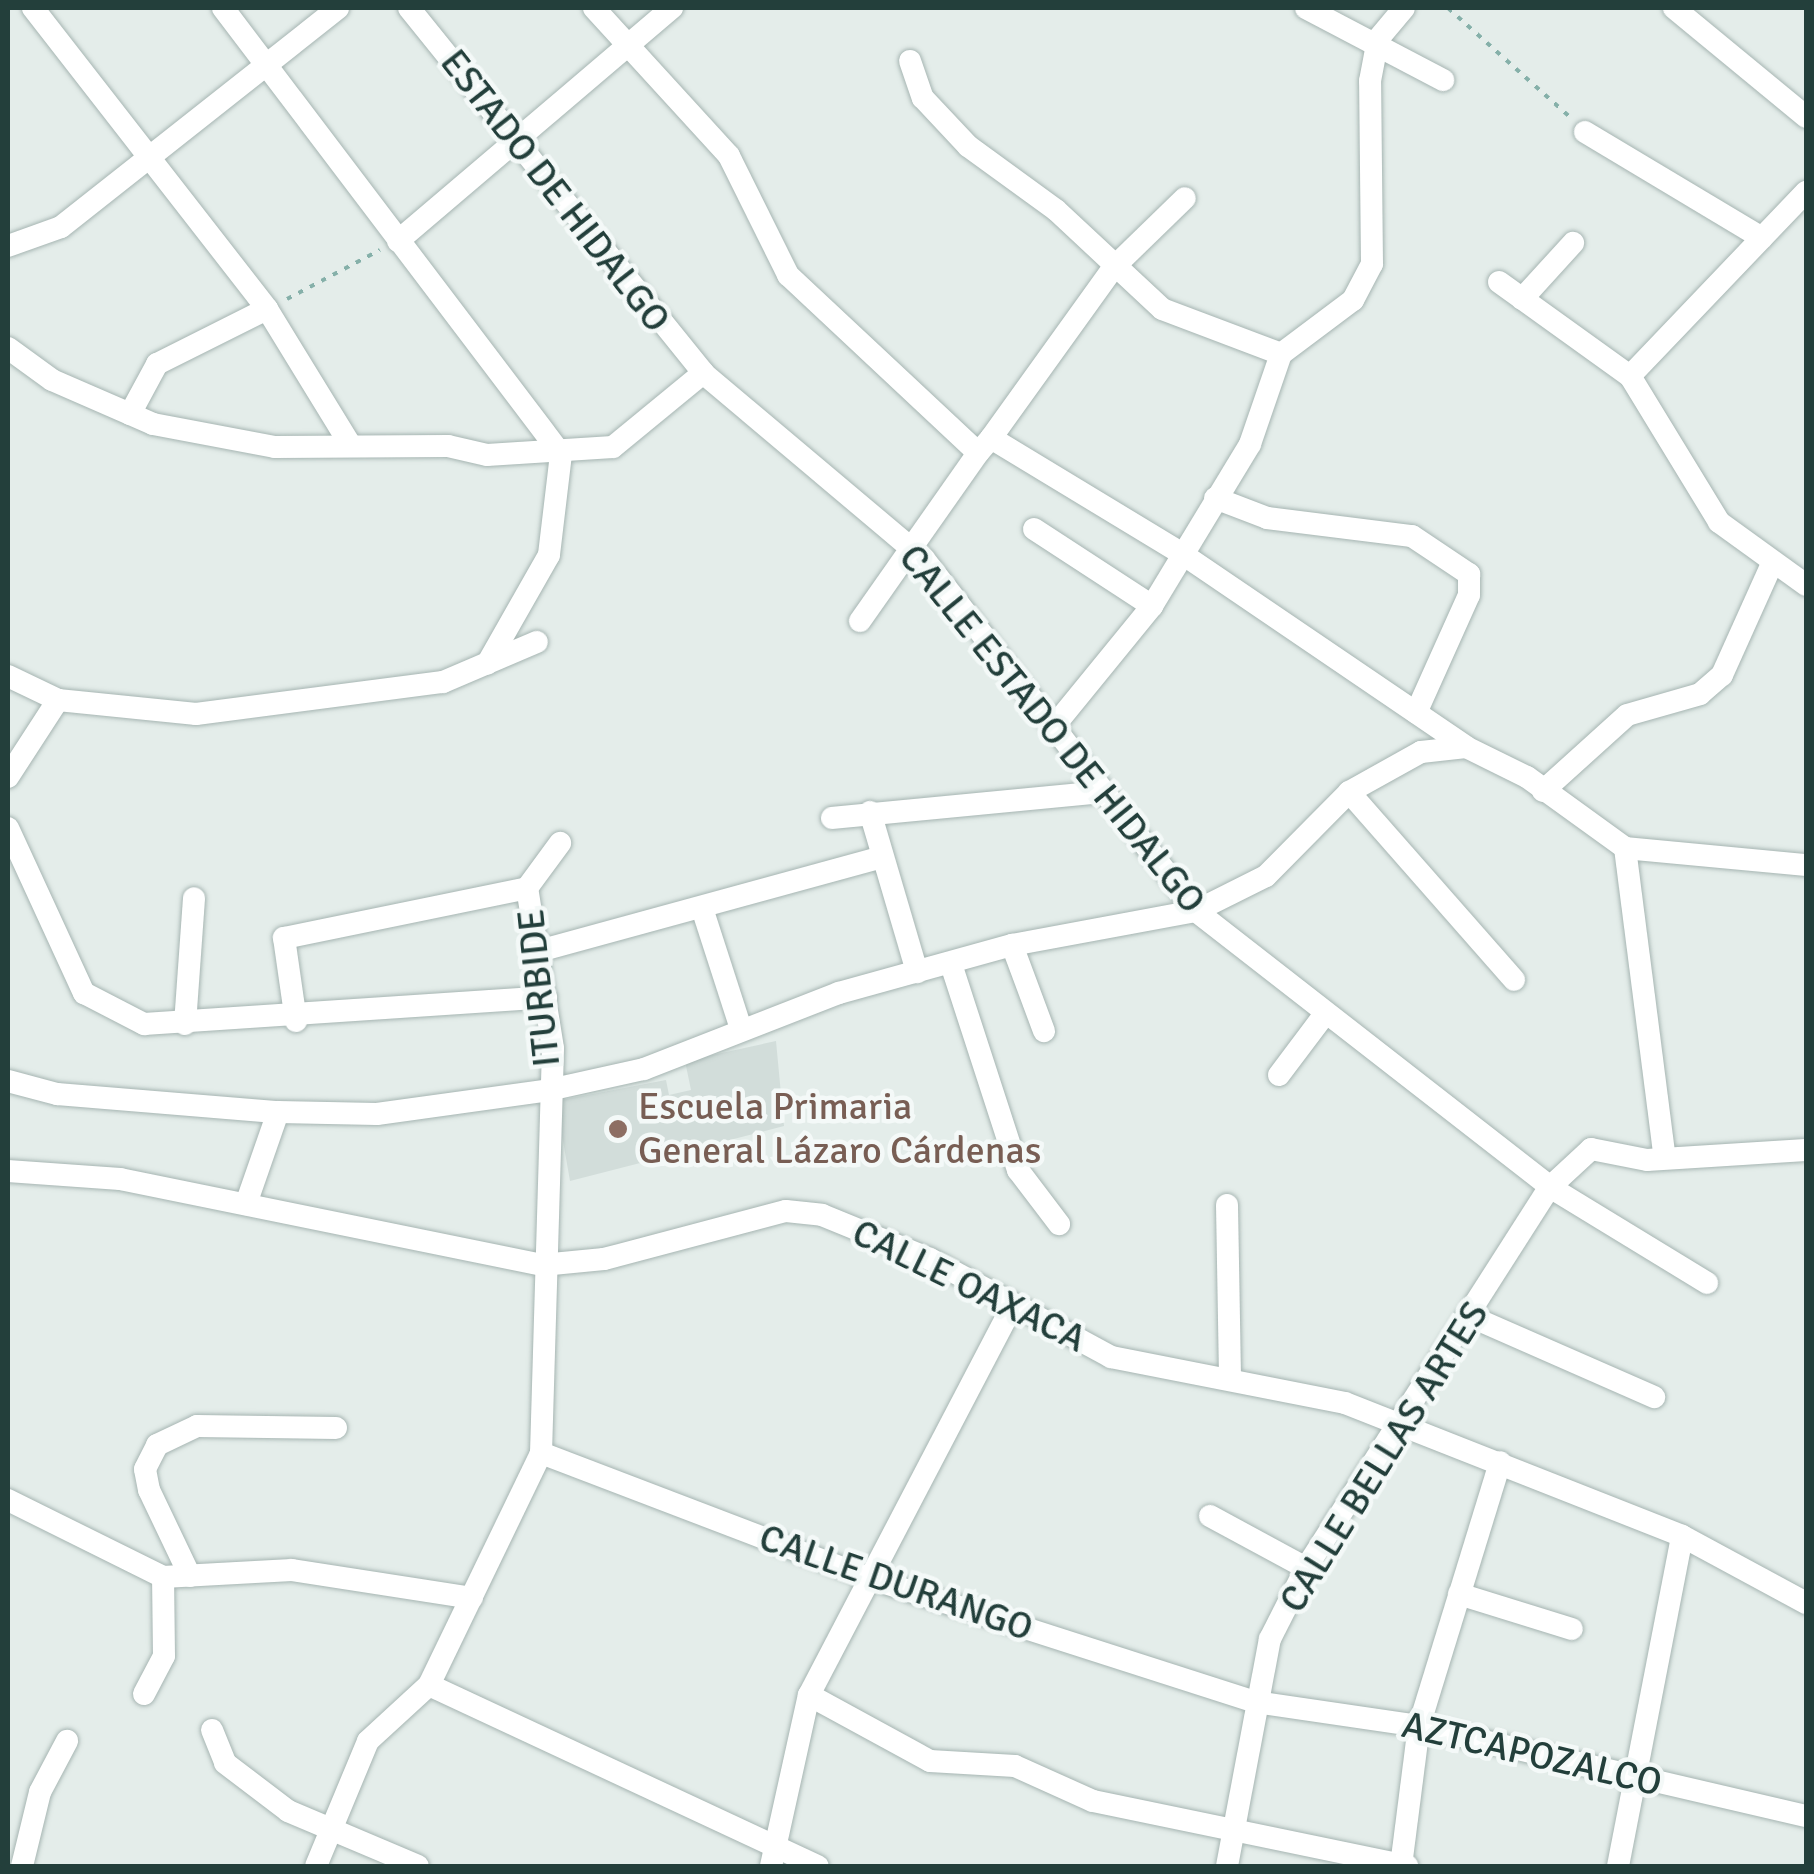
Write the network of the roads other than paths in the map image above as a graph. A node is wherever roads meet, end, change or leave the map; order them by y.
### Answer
1 (33, 8) edge
2 (223, 8) edge
3 (338, 8) edge
4 (409, 8) edge
5 (594, 8) edge
6 (672, 8) edge
7 (1306, 8) edge
8 (1404, 8) edge
9 (1674, 8) edge
10 (1378, 38) junction
11 (625, 42) junction
12 (266, 61) junction
13 (910, 61) dead end
14 (1443, 80) dead end
15 (1806, 117) edge
16 (1585, 132) road end
17 (512, 135) junction
18 (150, 156) junction
19 (1806, 192) edge
20 (1185, 198) dead end
21 (1762, 238) junction
22 (398, 241) junction
23 (1573, 243) dead end
24 (8, 246) edge
25 (1114, 268) junction
26 (1499, 282) dead end
27 (1522, 298) junction
28 (268, 309) junction
29 (8, 348) edge
30 (1281, 354) junction
31 (703, 373) junction
32 (1630, 376) junction
33 (130, 414) junction
34 (349, 443) junction
35 (985, 445) junction
36 (561, 454) junction
37 (1214, 498) junction
38 (1034, 530) dead end
39 (912, 549) junction
40 (1181, 554) junction
41 (1772, 564) junction
42 (1806, 586) edge
43 (1152, 606) junction
44 (860, 621) dead end
45 (537, 642) dead end
46 (487, 664) junction
47 (8, 676) edge
48 (58, 700) junction
49 (1416, 712) junction
50 (1055, 725) junction
51 (1466, 748) junction
52 (8, 777) edge
53 (1102, 792) junction
54 (1349, 792) junction
55 (1543, 792) junction
56 (870, 812) junction
57 (832, 818) dead end
58 (8, 828) edge
59 (560, 843) dead end
60 (1624, 848) junction
61 (880, 858) junction
62 (1806, 865) edge
63 (528, 888) junction
64 (194, 898) dead end
65 (702, 908) junction
66 (1196, 911) junction
67 (1012, 945) junction
68 (539, 951) junction
69 (951, 964) junction
70 (917, 972) junction
71 (1514, 980) dead end
72 (546, 997) junction
73 (1324, 1014) junction
74 (296, 1020) junction
75 (186, 1024) junction
76 (741, 1028) junction
77 (1044, 1030) dead end
78 (1279, 1075) dead end
79 (8, 1081) edge
80 (549, 1090) junction
81 (278, 1112) junction
82 (1806, 1150) edge
83 (1664, 1154) junction
84 (8, 1171) edge
85 (1550, 1188) junction
86 (246, 1204) junction
87 (1227, 1205) dead end
88 (1059, 1224) dead end
89 (542, 1265) junction
90 (1707, 1283) dead end
91 (1012, 1307) junction
92 (1474, 1318) junction
93 (1230, 1376) junction
94 (1654, 1396) dead end
95 (1397, 1423) junction
96 (336, 1428) dead end
97 (541, 1454) junction
98 (1500, 1462) junction
99 (8, 1500) edge
100 (1210, 1516) dead end
101 (1682, 1536) junction
102 (1306, 1568) junction
103 (190, 1576) junction
104 (163, 1577) junction
105 (866, 1577) junction
106 (1459, 1594) junction
107 (472, 1598) junction
108 (1806, 1603) edge
109 (1572, 1629) dead end
110 (429, 1685) junction
111 (144, 1694) dead end
112 (809, 1695) junction
113 (1255, 1702) junction
114 (1419, 1726) junction
115 (212, 1730) dead end
116 (67, 1742) dead end
117 (1639, 1779) junction
118 (1806, 1816) edge
119 (332, 1834) junction
120 (1238, 1838) junction
121 (774, 1860) edge
122 (22, 1866) edge
123 (316, 1866) edge
124 (418, 1866) edge
125 (818, 1866) edge
126 (1226, 1866) edge
127 (1403, 1866) edge
128 (1618, 1866) edge

1 - 18 street
2 - 12 street
3 - 12 street
4 - 17 street, ESTADO DE HIDALGO
5 - 11 street
6 - 11 street
7 - 10 street
8 - 10 street
9 - 15 street
10 - 14 street
10 - 30 street
11 - 17 street
11 - 35 street
12 - 18 street
12 - 22 street
13 - 25 street
16 - 21 street
17 - 22 street
17 - 31 street, ESTADO DE HIDALGO
18 - 24 street
18 - 28 street
19 - 21 street
20 - 25 street
21 - 32 street
22 - 36 street
23 - 27 street
25 - 30 street
25 - 35 street
26 - 27 street
27 - 32 street
28 - 33 street
28 - 34 street
29 - 33 street
30 - 37 street
31 - 36 street
31 - 39 street, CALLE ESTADO DE HIDALGO
32 - 41 street
33 - 34 street
34 - 36 street
35 - 39 street
35 - 40 street
36 - 46 street
37 - 40 street
37 - 49 street
38 - 43 street
39 - 44 street
39 - 50 street, CALLE ESTADO DE HIDALGO
40 - 43 street
40 - 49 street
41 - 42 street
41 - 55 street
43 - 50 street
45 - 46 street
46 - 48 street
47 - 48 street
48 - 52 street
49 - 51 street
50 - 53 street, CALLE ESTADO DE HIDALGO
51 - 54 street
51 - 55 street
53 - 56 street
53 - 66 street, CALLE ESTADO DE HIDALGO
54 - 66 street
54 - 71 street
55 - 60 street
56 - 57 street
56 - 61 street
58 - 75 street
59 - 63 street, ITURBIDE
60 - 62 street
60 - 83 street
61 - 65 street
61 - 70 street
63 - 68 street, ITURBIDE
63 - 74 street
64 - 75 street
65 - 68 street
65 - 76 street
66 - 67 street
66 - 73 street, CALLE ESTADO DE HIDALGO
67 - 69 street
67 - 77 street
68 - 72 street, ITURBIDE
69 - 70 street
69 - 88 street
70 - 76 street
72 - 74 street
72 - 80 street, ITURBIDE
73 - 78 street
73 - 85 street, CALLE ESTADO DE HIDALGO
74 - 75 street
76 - 80 street
79 - 81 street
80 - 81 street
80 - 89 street, ITURBIDE
81 - 86 street
82 - 83 street, CALLE BELLAS ARTES
83 - 85 street, CALLE BELLAS ARTES
84 - 86 street, CALLE OAXACA
85 - 90 street, CALLE ESTADO DE HIDALGO
85 - 92 street, CALLE BELLAS ARTES
86 - 89 street, CALLE OAXACA
87 - 93 street
89 - 91 street, CALLE OAXACA
89 - 97 street, ITURBIDE
91 - 93 street, CALLE OAXACA
91 - 105 street
92 - 94 street
92 - 95 street, CALLE BELLAS ARTES
93 - 95 street, CALLE OAXACA
95 - 98 street, CALLE OAXACA
95 - 102 street, CALLE BELLAS ARTES
96 - 103 street
97 - 105 street, CALLE DURANGO
97 - 107 street
98 - 101 street, CALLE OAXACA
98 - 106 street
99 - 104 street
100 - 102 street
101 - 108 street, CALLE OAXACA
101 - 117 street
102 - 113 street, CALLE BELLAS ARTES
103 - 104 street
103 - 107 street
104 - 111 street
105 - 112 street
105 - 113 street, CALLE DURANGO
106 - 109 street
106 - 114 street
107 - 110 street
110 - 119 street
110 - 121 street
112 - 120 street
112 - 121 street
113 - 114 street, AZTCAPOZALCO
113 - 120 street, CALLE BELLAS ARTES
114 - 117 street, AZTCAPOZALCO
114 - 127 street
115 - 119 street
116 - 122 street
117 - 118 street, AZTCAPOZALCO
117 - 128 street
119 - 123 street
119 - 124 street
120 - 126 street, CALLE BELLAS ARTES
120 - 127 street
121 - 125 street

